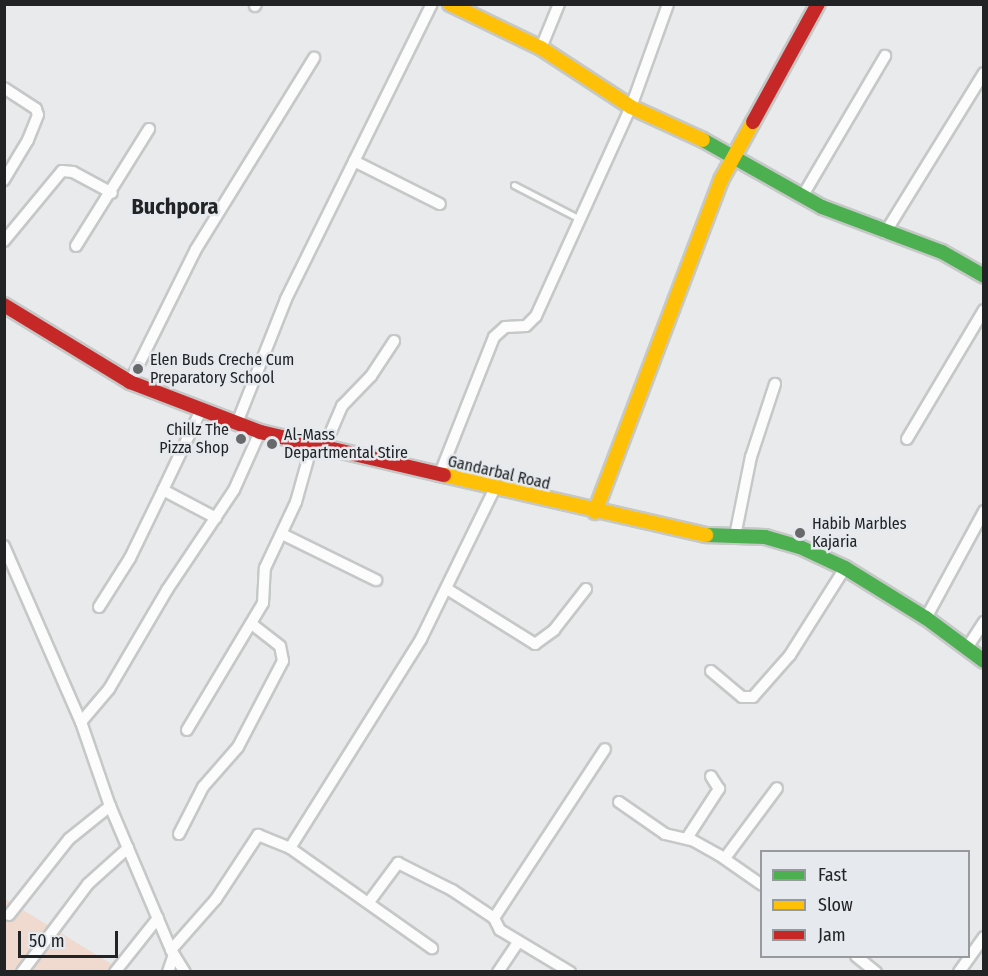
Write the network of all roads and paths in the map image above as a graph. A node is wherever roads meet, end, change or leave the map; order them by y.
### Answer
1 (432, 4) edge
2 (450, 4) edge
3 (559, 4) edge
4 (668, 4) edge
5 (818, 4) edge
6 (541, 48) junction
7 (885, 56) dead end
8 (314, 58) dead end
9 (984, 73) edge
10 (4, 88) edge
11 (631, 107) junction
12 (149, 129) dead end
13 (734, 156) junction
14 (354, 161) junction
15 (4, 180) edge
16 (514, 185) dead end
17 (112, 193) junction
18 (802, 197) junction
19 (440, 204) dead end
20 (581, 220) junction
21 (885, 233) junction
22 (4, 240) edge
23 (76, 246) dead end
24 (984, 276) edge
25 (4, 305) edge
26 (984, 310) edge
27 (394, 341) dead end
28 (130, 382) junction
29 (775, 384) dead end
30 (201, 410) junction
31 (237, 423) junction
32 (260, 432) junction
33 (907, 439) dead end
34 (318, 447) junction
35 (439, 476) junction
36 (495, 488) junction
37 (163, 490) junction
38 (984, 511) edge
39 (595, 512) junction
40 (216, 518) junction
41 (282, 534) junction
42 (735, 536) junction
43 (4, 546) edge
44 (844, 568) junction
45 (376, 580) dead end
46 (447, 589) junction
47 (586, 589) dead end
48 (99, 607) dead end
49 (926, 618) junction
50 (984, 622) edge
51 (252, 624) junction
52 (967, 648) junction
53 (984, 661) edge
54 (711, 671) dead end
55 (81, 722) junction
56 (187, 730) dead end
57 (605, 749) dead end
58 (711, 776) dead end
59 (777, 788) dead end
60 (619, 802) dead end
61 (110, 806) junction
62 (179, 834) dead end
63 (687, 838) junction
64 (128, 848) junction
65 (290, 848) junction
66 (725, 858) junction
67 (760, 884) edge
68 (369, 902) junction
69 (9, 915) dead end
70 (158, 918) junction
71 (494, 918) junction
72 (984, 937) edge
73 (519, 941) junction
74 (432, 948) dead end
75 (173, 952) junction
76 (970, 956) edge
77 (857, 958) edge
78 (968, 958) edge
79 (22, 972) edge
80 (116, 972) edge
81 (168, 972) edge
82 (185, 972) edge
83 (498, 972) edge
84 (570, 972) edge
85 (876, 972) edge
86 (958, 972) edge

1 - 14 street
2 - 6 street
3 - 6 street
4 - 11 street
5 - 13 street
6 - 11 street
7 - 18 street
8 - 28 street
9 - 21 street
10 - 15 street
11 - 13 street
11 - 20 street
12 - 17 street
13 - 18 street
13 - 39 street
14 - 19 street
14 - 31 street
16 - 20 lane
17 - 22 street
17 - 23 street
18 - 21 street
20 - 35 street
21 - 24 street
25 - 28 street, Gandarbal Road
26 - 33 street
27 - 34 street
28 - 30 street, Gandarbal Road
29 - 42 street
30 - 31 street, Gandarbal Road
30 - 37 street
31 - 32 street, Gandarbal Road
32 - 34 street, Gandarbal Road
32 - 40 street
34 - 35 street, Gandarbal Road
34 - 41 street
35 - 36 street, Gandarbal Road
36 - 39 street, Gandarbal Road
36 - 46 street
37 - 40 street
37 - 48 street
38 - 49 street
39 - 42 street, Gandarbal Road
40 - 55 street
41 - 45 street
41 - 51 street
42 - 44 street, Gandarbal Road
43 - 55 street
44 - 49 street, Gandarbal Road
44 - 54 street
46 - 47 street
46 - 65 street
49 - 52 street, Gandarbal Road
50 - 52 street
51 - 56 street
51 - 62 street
52 - 53 street, Gandarbal Road
55 - 61 street
57 - 71 street
58 - 63 street
59 - 66 street
60 - 63 street
61 - 64 street
61 - 69 street
63 - 66 street
64 - 70 street
64 - 79 street
65 - 68 street
65 - 75 street
66 - 67 street
68 - 71 street
68 - 74 street
70 - 75 street
70 - 80 street
71 - 73 street
72 - 76 street
73 - 83 street
73 - 84 street
75 - 81 street
75 - 82 street
77 - 85 street
78 - 86 street

